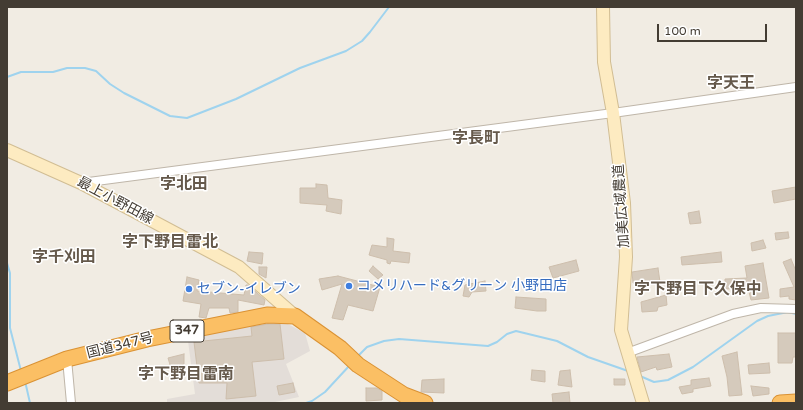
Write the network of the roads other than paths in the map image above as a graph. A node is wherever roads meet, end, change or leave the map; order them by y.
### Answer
1 (603, 7) edge
2 (796, 87) edge
3 (614, 113) junction
4 (7, 150) edge
5 (81, 183) junction
6 (796, 309) edge
7 (295, 316) junction
8 (627, 353) junction
9 (67, 359) junction
10 (18, 379) edge
11 (796, 402) edge
12 (70, 403) edge
13 (425, 403) edge
14 (643, 403) edge
15 (780, 403) edge

1 - 3 street, 加美広域農道
2 - 3 street
3 - 5 street
3 - 8 street, 加美広域農道
4 - 5 street, 最上小野田線
5 - 7 street, 最上小野田線
6 - 8 street
7 - 9 highway, 国道347号 / 347
7 - 13 highway
8 - 14 street, 加美広域農道
9 - 10 highway, 国道347号 / 347
9 - 12 street
11 - 15 highway

